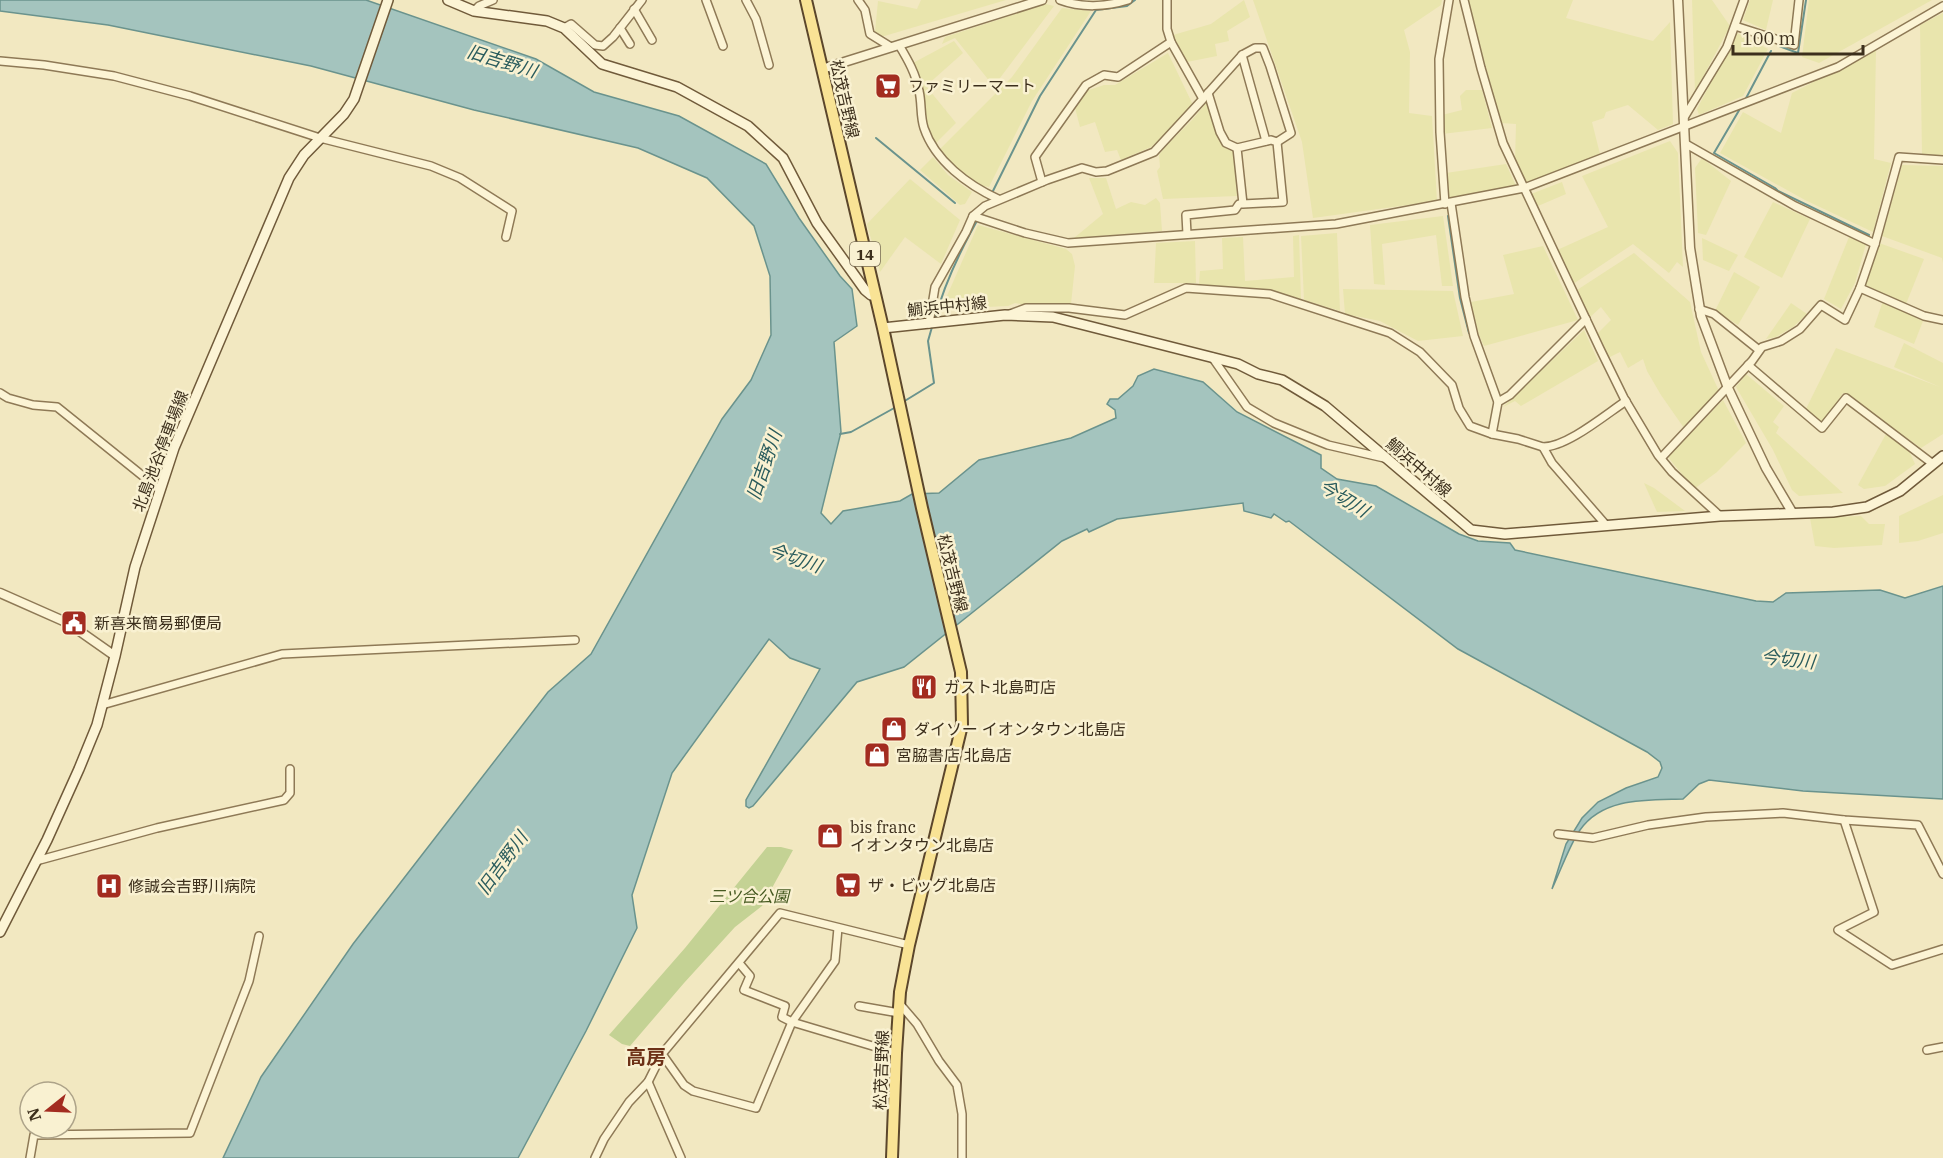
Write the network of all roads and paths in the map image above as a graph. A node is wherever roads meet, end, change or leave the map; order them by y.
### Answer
1 (388, 0) edge
2 (448, 0) edge
3 (493, 0) edge
4 (642, 0) edge
5 (706, 0) edge
6 (746, 0) edge
7 (806, 0) edge
8 (858, 0) edge
9 (1042, 0) edge
10 (1060, 0) edge
11 (1128, 0) edge
12 (1167, 0) edge
13 (1449, 0) edge
14 (1464, 0) edge
15 (1678, 0) edge
16 (1744, 0) edge
17 (1799, 0) edge
18 (1076, 2) edge
19 (1112, 2) edge
20 (1943, 6) edge
21 (634, 9) junction
22 (474, 11) junction
23 (1735, 26) junction
24 (564, 28) junction
25 (620, 28) junction
26 (652, 40) dead end
27 (1171, 42) junction
28 (630, 44) dead end
29 (723, 46) dead end
30 (895, 46) junction
31 (1242, 55) junction
32 (0, 61) edge
33 (769, 65) dead end
34 (822, 69) junction
35 (1208, 93) junction
36 (1203, 99) junction
37 (1685, 121) junction
38 (320, 138) junction
39 (1266, 141) junction
40 (1277, 142) junction
41 (1686, 144) junction
42 (1237, 148) junction
43 (1943, 159) edge
44 (1042, 182) junction
45 (1524, 188) junction
46 (998, 199) junction
47 (1244, 204) junction
48 (1448, 204) junction
49 (973, 216) junction
50 (1187, 234) junction
51 (506, 237) dead end
52 (1875, 244) junction
53 (1860, 288) junction
54 (874, 295) junction
55 (1700, 309) junction
56 (1005, 315) junction
57 (1586, 319) junction
58 (1943, 320) edge
59 (929, 324) junction
60 (883, 328) junction
61 (1759, 350) junction
62 (1212, 357) junction
63 (1748, 365) junction
64 (1728, 388) junction
65 (0, 393) edge
66 (1626, 401) junction
67 (1498, 402) junction
68 (1492, 434) junction
69 (1543, 447) junction
70 (1943, 456) edge
71 (1662, 457) junction
72 (1386, 458) junction
73 (1933, 464) junction
74 (159, 489) junction
75 (1792, 513) junction
76 (1720, 516) junction
77 (1606, 525) junction
78 (0, 593) edge
79 (575, 640) dead end
80 (115, 656) junction
81 (102, 705) junction
82 (290, 769) dead end
83 (1844, 820) junction
84 (1558, 834) dead end
85 (36, 861) junction
86 (1943, 874) edge
87 (837, 928) junction
88 (0, 932) edge
89 (259, 936) dead end
90 (909, 945) junction
91 (1943, 949) edge
92 (739, 963) junction
93 (858, 1005) dead end
94 (899, 1008) junction
95 (792, 1022) junction
96 (1943, 1047) edge
97 (1927, 1050) dead end
98 (896, 1053) junction
99 (662, 1054) junction
100 (648, 1082) junction
101 (30, 1158) edge
102 (595, 1158) edge
103 (681, 1158) edge
104 (892, 1158) edge
105 (962, 1158) edge

1 - 38 main road, 北島池谷停車場線
2 - 22 main road
3 - 22 street
4 - 21 street
5 - 29 street
6 - 33 street
7 - 34 main road, 松茂吉野線 / 14
8 - 30 street
9 - 30 street
10 - 18 street
11 - 19 street
12 - 27 street
13 - 48 street
14 - 45 street
15 - 37 street
16 - 23 street
17 - 23 street
18 - 19 street
20 - 37 street
21 - 25 street
21 - 26 street
22 - 24 main road
23 - 37 street
24 - 25 street
24 - 54 main road
25 - 28 street
27 - 36 street
27 - 44 street
30 - 34 street
30 - 46 street
31 - 35 street
31 - 39 street
31 - 40 street
32 - 38 street
34 - 54 main road, 松茂吉野線 / 14
35 - 36 street
35 - 42 street
36 - 44 street
37 - 41 street
37 - 45 street
38 - 51 street
38 - 74 main road, 北島池谷停車場線
39 - 40 street
39 - 42 street
40 - 47 street
41 - 52 street
41 - 55 street
42 - 47 street
43 - 52 street
44 - 46 street
45 - 48 street
45 - 57 street
46 - 49 street
47 - 50 street
48 - 50 street
48 - 67 street
49 - 50 street
49 - 59 street
52 - 53 street
53 - 58 street
53 - 61 street
54 - 60 main road, 松茂吉野線 / 14
55 - 61 street
55 - 64 street
56 - 59 main road, 鯛浜中村線
56 - 62 main road, 鯛浜中村線
56 - 68 street
57 - 66 street
57 - 67 street
59 - 60 main road, 鯛浜中村線
60 - 90 main road, 松茂吉野線 / 14
61 - 63 street
62 - 72 main road, 鯛浜中村線
62 - 72 street
63 - 64 street
63 - 73 street
64 - 71 street
64 - 75 street
65 - 74 street
66 - 69 street
66 - 71 street
67 - 68 street
68 - 69 street
69 - 77 street
70 - 73 main road, 鯛浜中村線
71 - 76 street
72 - 77 main road, 鯛浜中村線
73 - 75 main road, 鯛浜中村線
74 - 80 main road, 北島池谷停車場線
75 - 76 main road, 鯛浜中村線
76 - 77 main road, 鯛浜中村線
78 - 80 street
79 - 81 street
80 - 81 main road, 北島池谷停車場線
81 - 85 main road, 北島池谷停車場線
82 - 85 street
83 - 84 street
83 - 86 street
83 - 91 street
85 - 88 main road, 北島池谷停車場線
87 - 90 street
87 - 92 street
87 - 95 street
89 - 101 street
90 - 94 main road, 松茂吉野線 / 14
92 - 95 street
92 - 99 street
93 - 94 street
94 - 98 main road, 松茂吉野線 / 14
94 - 105 street
95 - 98 street
95 - 99 street
96 - 97 street
98 - 104 main road, 松茂吉野線 / 14
99 - 100 street
100 - 102 street
100 - 103 street

